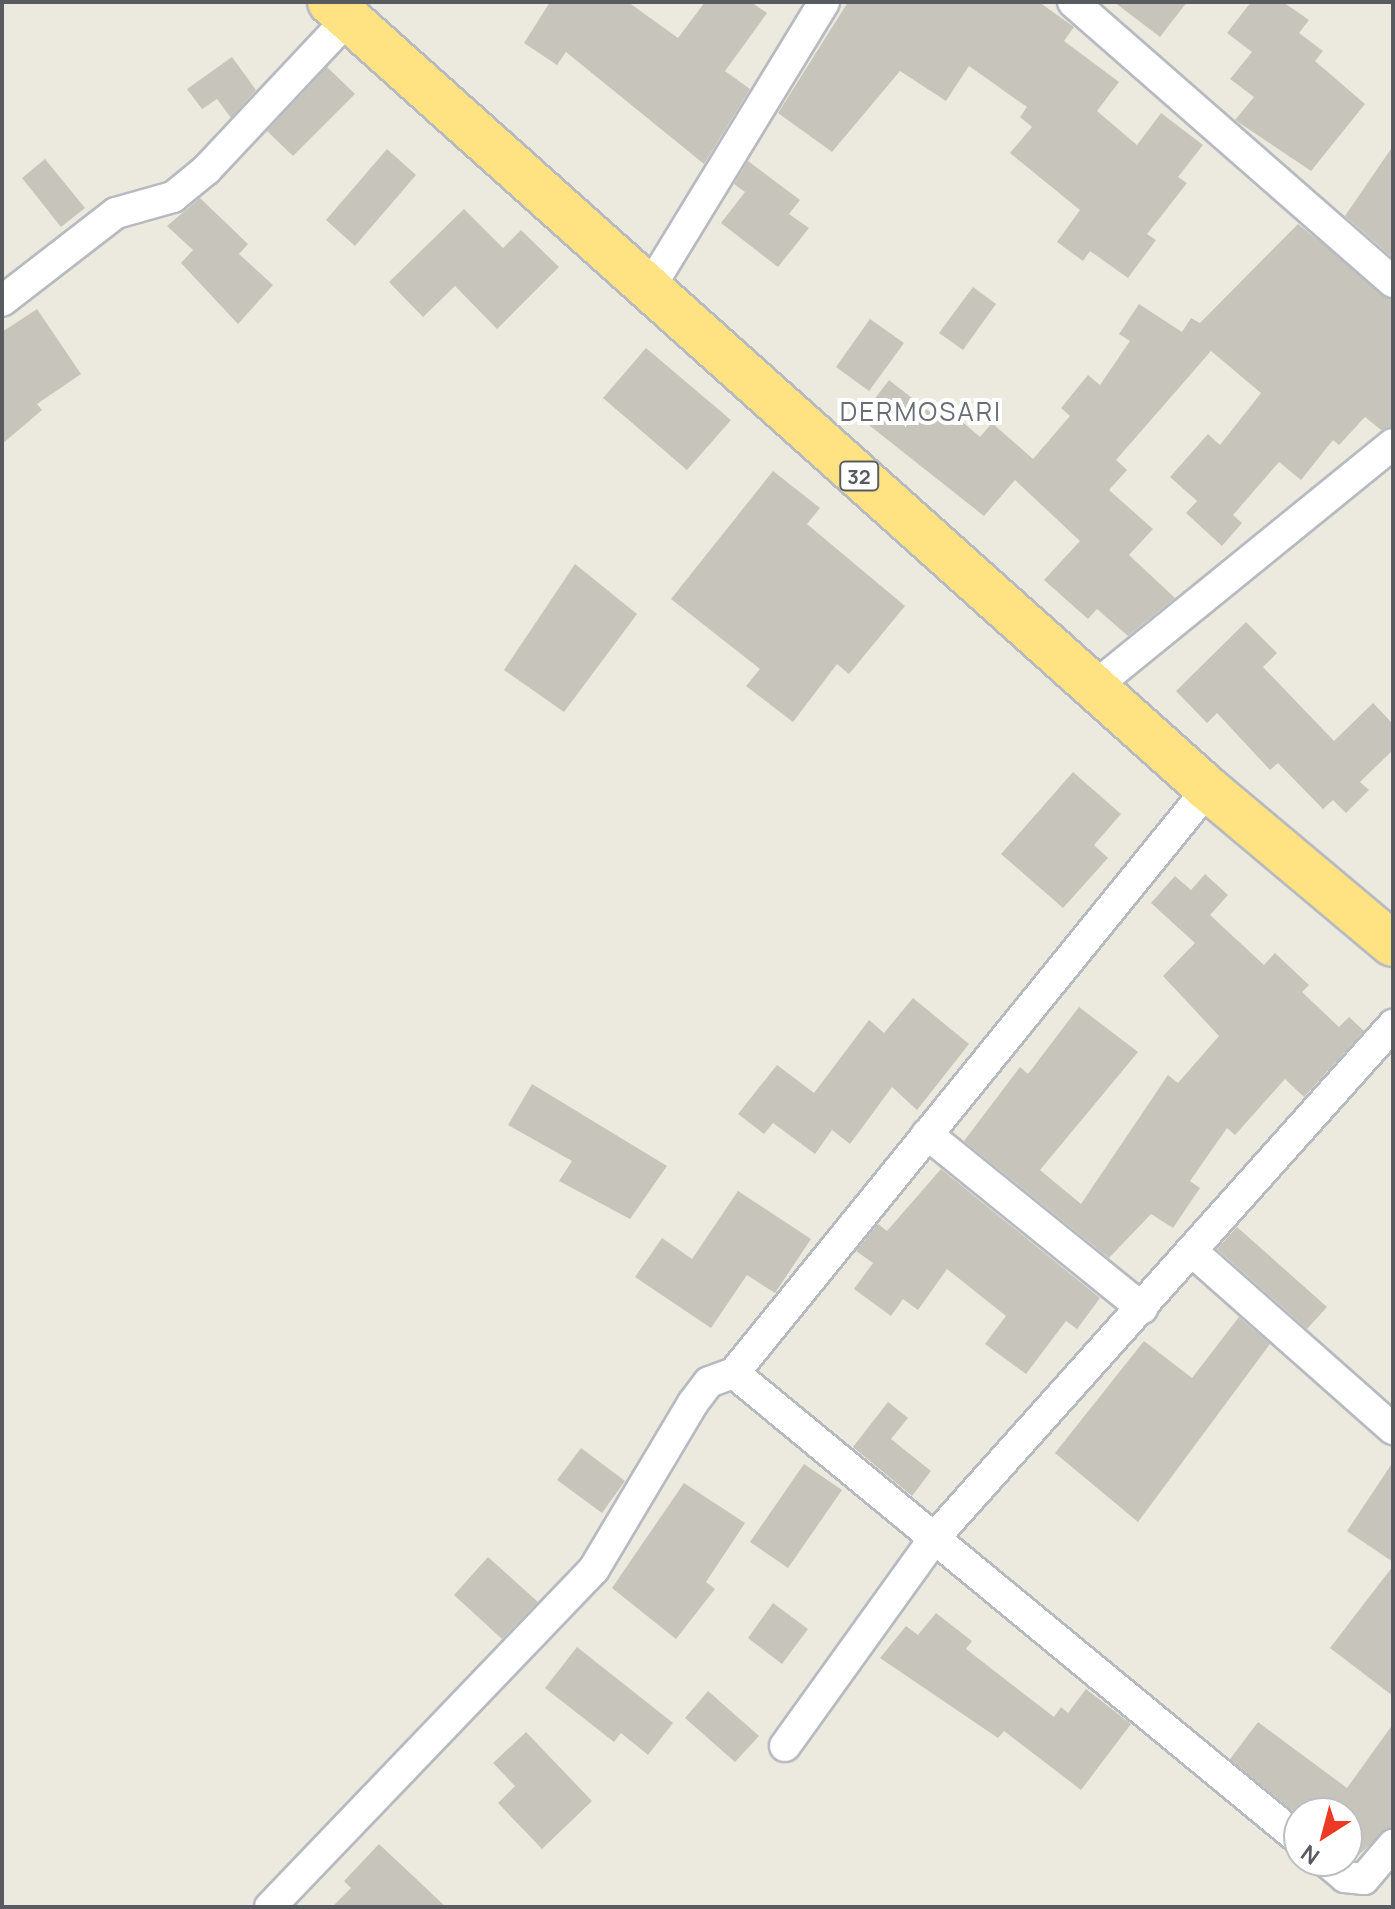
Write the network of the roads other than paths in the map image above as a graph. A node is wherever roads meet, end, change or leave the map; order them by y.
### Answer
1 (824, 2) edge
2 (1073, 2) edge
3 (339, 10) edge
4 (1393, 282) edge
5 (649, 289) junction
6 (2, 301) edge
7 (1393, 444) edge
8 (1094, 687) junction
9 (1208, 789) junction
10 (1393, 944) edge
11 (1393, 1025) edge
12 (927, 1134) junction
13 (1194, 1253) junction
14 (1142, 1308) junction
15 (734, 1373) junction
16 (1393, 1429) edge
17 (936, 1536) junction
18 (785, 1746) dead end
19 (1283, 1826) edge
20 (1393, 1845) edge
21 (1345, 1877) edge
22 (270, 1907) edge

1 - 5 street
2 - 4 street
3 - 5 highway, 32
3 - 6 street
5 - 8 highway, 32
7 - 8 street
8 - 9 highway, 32
9 - 10 highway, 32
9 - 12 street
11 - 13 street
12 - 14 street
12 - 15 street
13 - 14 street
13 - 16 street
14 - 17 street
15 - 17 street
15 - 22 street
17 - 18 street
17 - 19 street
20 - 21 street

